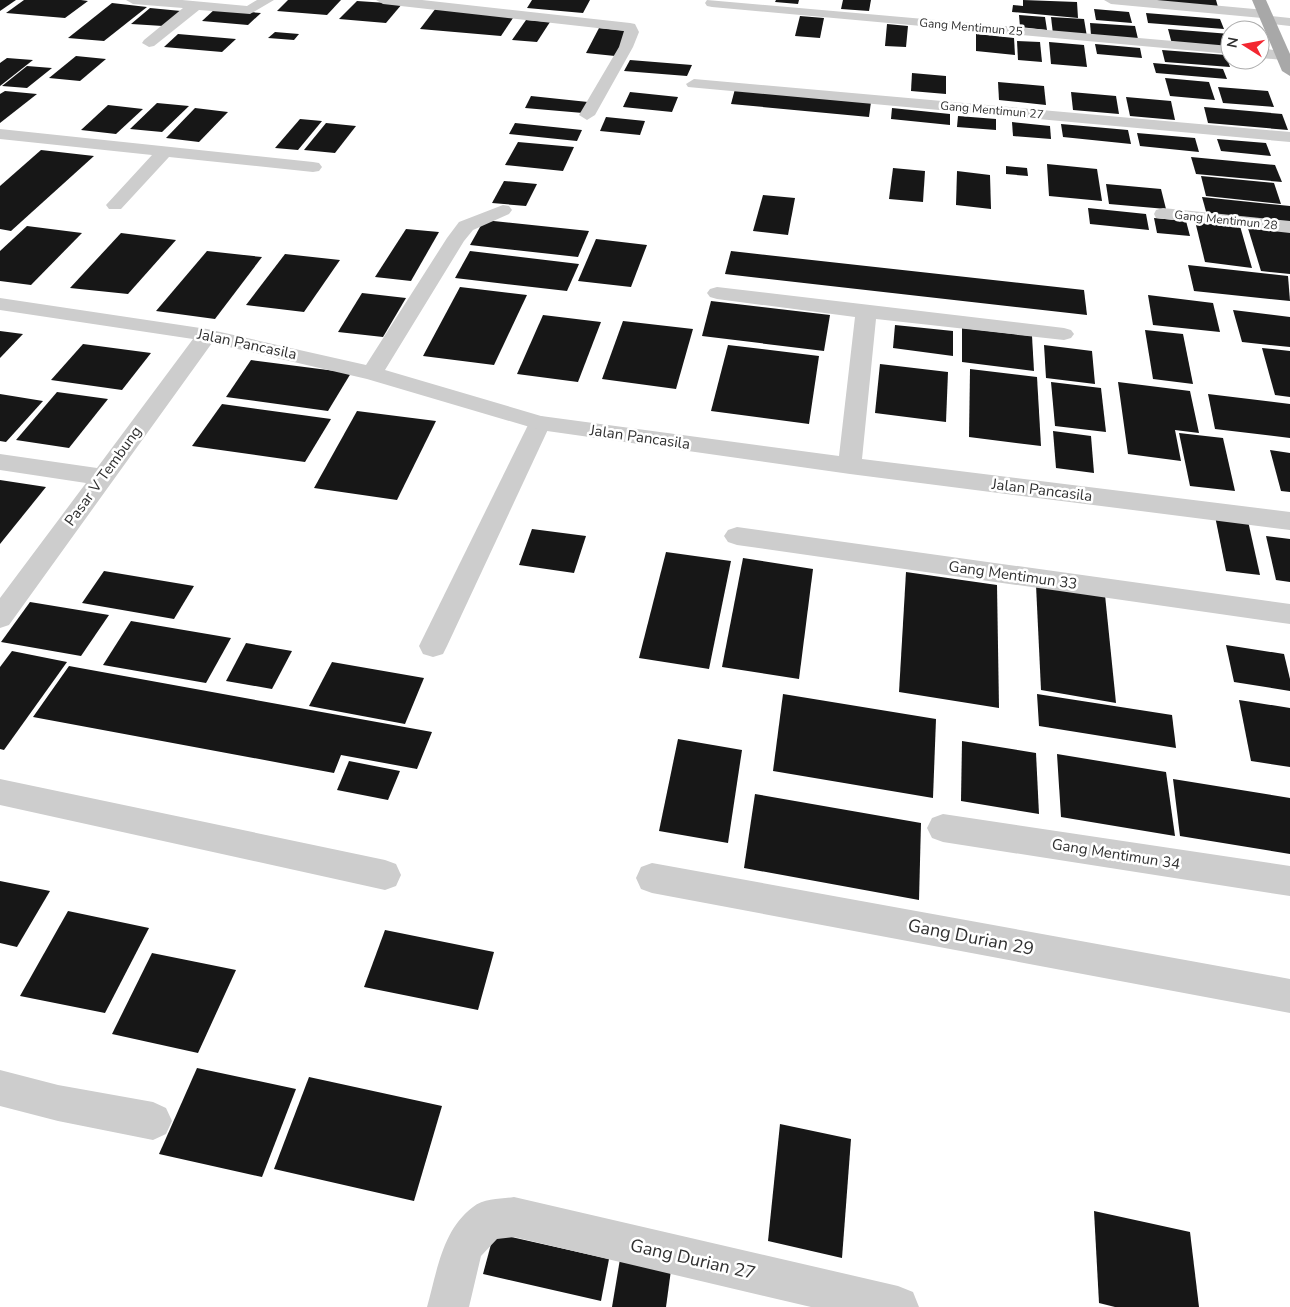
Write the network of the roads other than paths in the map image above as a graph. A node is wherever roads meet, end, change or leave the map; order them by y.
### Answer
1 (134, 0) edge
2 (267, 0) edge
3 (383, 0) edge
4 (1111, 0) edge
5 (1259, 0) edge
6 (712, 3) dead end
7 (196, 5) junction
8 (1266, 17) junction
9 (1290, 22) edge
10 (149, 43) dead end
11 (1220, 49) edge
12 (1270, 54) edge
13 (1283, 55) junction
14 (1290, 72) edge
15 (694, 84) dead end
16 (587, 115) dead end
17 (0, 134) edge
18 (1290, 137) edge
19 (164, 151) junction
20 (313, 167) dead end
21 (115, 206) dead end
22 (503, 210) dead end
23 (1163, 214) dead end
24 (1290, 227) edge
25 (717, 293) dead end
26 (0, 304) edge
27 (866, 312) junction
28 (1064, 334) dead end
29 (207, 335) junction
30 (372, 373) junction
31 (540, 424) junction
32 (0, 462) edge
33 (850, 466) junction
34 (102, 477) junction
35 (1290, 521) edge
36 (737, 536) dead end
37 (1290, 614) edge
38 (0, 618) edge
39 (433, 646) dead end
40 (0, 792) edge
41 (943, 828) dead end
42 (385, 874) dead end
43 (652, 878) dead end
44 (1290, 881) edge
45 (1290, 996) edge
46 (0, 1088) edge
47 (153, 1121) dead end
48 (448, 1307) edge
49 (898, 1307) edge

1 - 7 street
2 - 7 street
3 - 16 street
4 - 8 street
5 - 8 main road
6 - 11 street, Gang Mentimun 25
7 - 10 street
8 - 9 street
8 - 13 main road
12 - 13 street
13 - 14 main road
15 - 18 street, Gang Mentimun 27
17 - 19 street
19 - 20 street
19 - 21 street
22 - 30 street
23 - 24 street, Gang Mentimun 28
25 - 27 street
26 - 29 street, Jalan Pancasila
27 - 28 street
27 - 33 street
29 - 30 street, Jalan Pancasila
29 - 34 street, Pasar V Tembung
30 - 31 street, Jalan Pancasila
31 - 33 street, Jalan Pancasila
31 - 39 street
32 - 34 street
33 - 35 street, Jalan Pancasila
34 - 38 street, Pasar V Tembung
36 - 37 street, Gang Mentimun 33
40 - 42 street
41 - 44 street, Gang Mentimun 34
43 - 45 street, Gang Durian 29
46 - 47 street
48 - 49 street, Gang Durian 27

